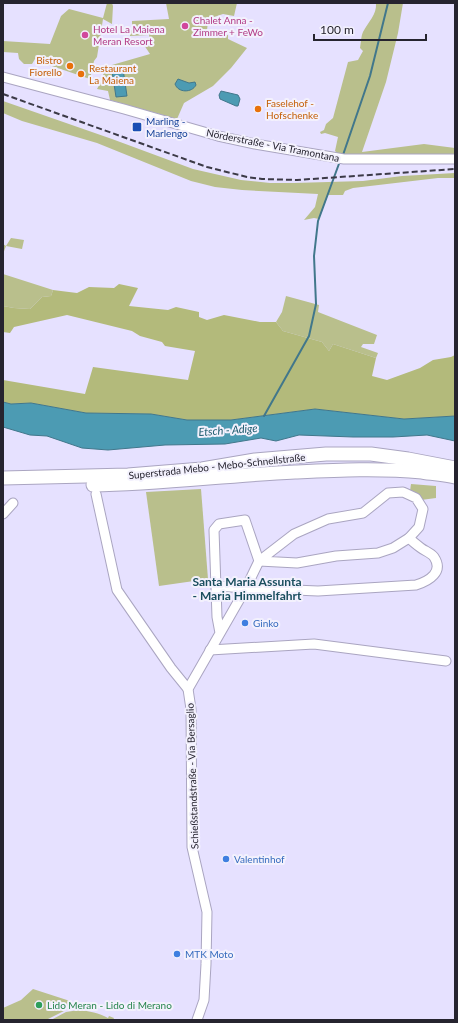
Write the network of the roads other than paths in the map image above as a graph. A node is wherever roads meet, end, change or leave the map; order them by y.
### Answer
1 (3, 77) edge
2 (455, 159) edge
3 (408, 459) junction
4 (455, 460) edge
5 (455, 468) edge
6 (415, 472) junction
7 (455, 477) edge
8 (6, 482) edge
9 (455, 486) edge
10 (96, 494) dead end
11 (13, 503) dead end
12 (3, 514) edge
13 (409, 538) junction
14 (259, 561) junction
15 (216, 586) junction
16 (246, 588) junction
17 (220, 633) junction
18 (210, 650) junction
19 (446, 661) dead end
20 (188, 688) junction
21 (197, 1020) edge

1 - 2 street, Nörderstraße - Via Tramontana
3 - 4 highway
3 - 5 highway
3 - 8 highway, Superstrada Mebo - Mebo-Schnellstraße
6 - 7 highway
6 - 8 highway, Superstrada Mebo - Mebo-Schnellstraße
6 - 9 highway
10 - 20 street
11 - 12 street
13 - 14 street
13 - 14 street
13 - 16 street
14 - 15 street
14 - 16 street, Schießstandstraße - Via Bersaglio
15 - 16 street
15 - 17 street
16 - 17 street, Schießstandstraße - Via Bersaglio
17 - 18 street, Schießstandstraße - Via Bersaglio
18 - 19 street
18 - 20 street, Schießstandstraße - Via Bersaglio
20 - 21 street, Schießstandstraße - Via Bersaglio

